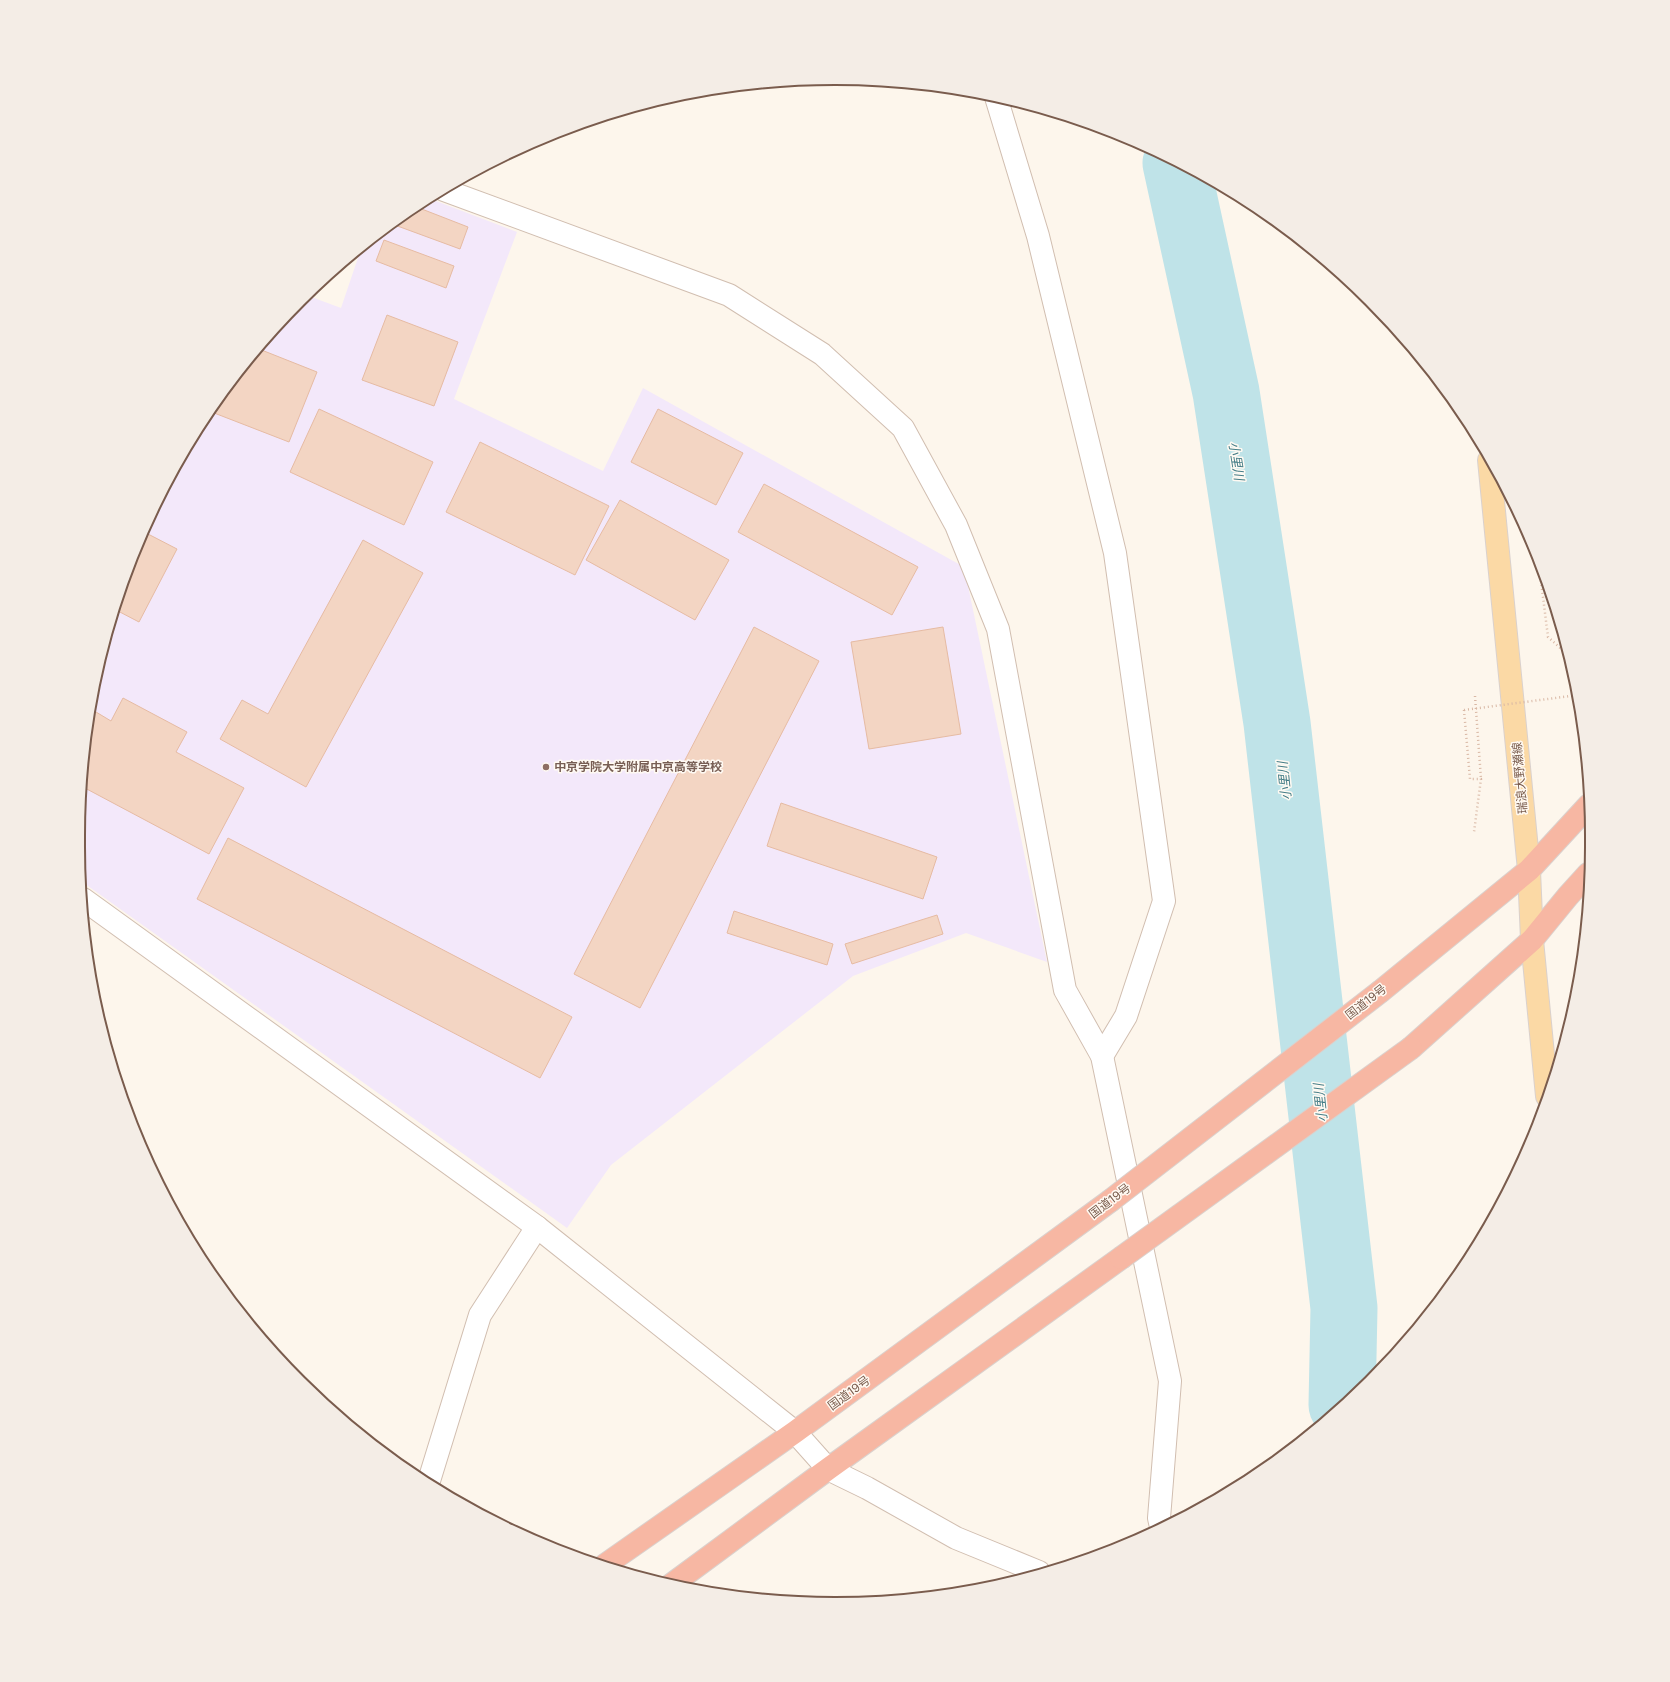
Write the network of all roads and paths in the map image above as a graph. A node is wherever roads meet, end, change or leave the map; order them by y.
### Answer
1 (998, 103) edge
2 (449, 192) edge
3 (1490, 469) edge
4 (1541, 584) edge
5 (1561, 649) edge
6 (1475, 696) dead end
7 (1572, 696) edge
8 (1481, 779) junction
9 (1584, 810) edge
10 (1474, 832) dead end
11 (1529, 870) junction
12 (1584, 879) edge
13 (88, 902) edge
14 (1532, 940) junction
15 (1102, 1056) junction
16 (1546, 1085) edge
17 (537, 1227) junction
18 (795, 1432) junction
19 (828, 1469) junction
20 (430, 1478) edge
21 (1160, 1523) edge
22 (610, 1562) edge
23 (1033, 1570) edge
24 (678, 1580) edge

1 - 15 street
2 - 15 street
3 - 11 main road, 瑞浪大野瀬線
4 - 5 path
6 - 8 path
7 - 8 path, bridge
8 - 10 path
9 - 11 highway, 国道19号
11 - 14 main road, 瑞浪大野瀬線
11 - 18 highway, 国道19号, bridge
12 - 14 highway
13 - 17 street
14 - 16 main road, 瑞浪大野瀬線
14 - 19 highway, bridge
15 - 21 street
17 - 18 street
17 - 20 street
18 - 19 street
18 - 22 highway, 国道19号
19 - 23 street
19 - 24 highway

